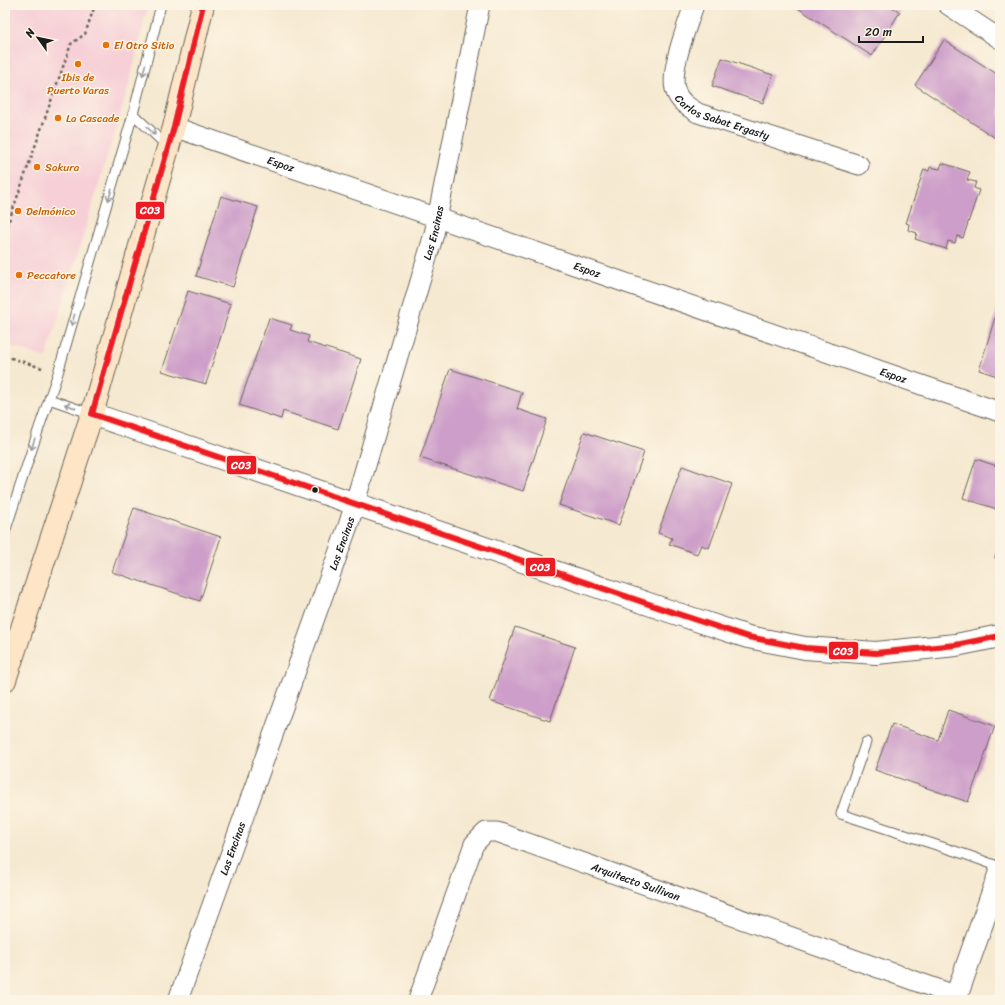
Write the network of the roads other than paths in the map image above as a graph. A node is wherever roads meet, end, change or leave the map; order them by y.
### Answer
1 (161, 5) edge
2 (203, 5) edge
3 (480, 5) edge
4 (694, 5) edge
5 (948, 5) edge
6 (1000, 39) edge
7 (133, 114) junction
8 (174, 127) junction
9 (168, 148) junction
10 (859, 165) dead end
11 (438, 218) junction
12 (49, 399) junction
13 (1000, 412) edge
14 (92, 414) junction
15 (354, 504) junction
16 (5, 532) edge
17 (1000, 636) edge
18 (6, 673) edge
19 (866, 742) dead end
20 (1000, 867) edge
21 (1000, 872) edge
22 (956, 998) edge
23 (178, 1000) edge
24 (418, 1000) edge

1 -> 7 lane
2 - 8 main road
3 - 11 street, Las Encinas
4 - 10 street, Carlos Sabat Ergasty
5 - 6 street
7 -> 9 lane
7 -> 12 lane
8 - 9 main road
8 - 11 street, Espoz
9 - 14 main road
11 - 13 street, Espoz
11 - 15 street, Las Encinas
14 -> 12 lane
12 -> 16 lane
14 - 15 street
14 - 18 main road
15 - 17 street
15 - 23 street, Las Encinas
19 - 20 lane
21 - 22 street
22 - 24 street, Arquitecto Sullivan

